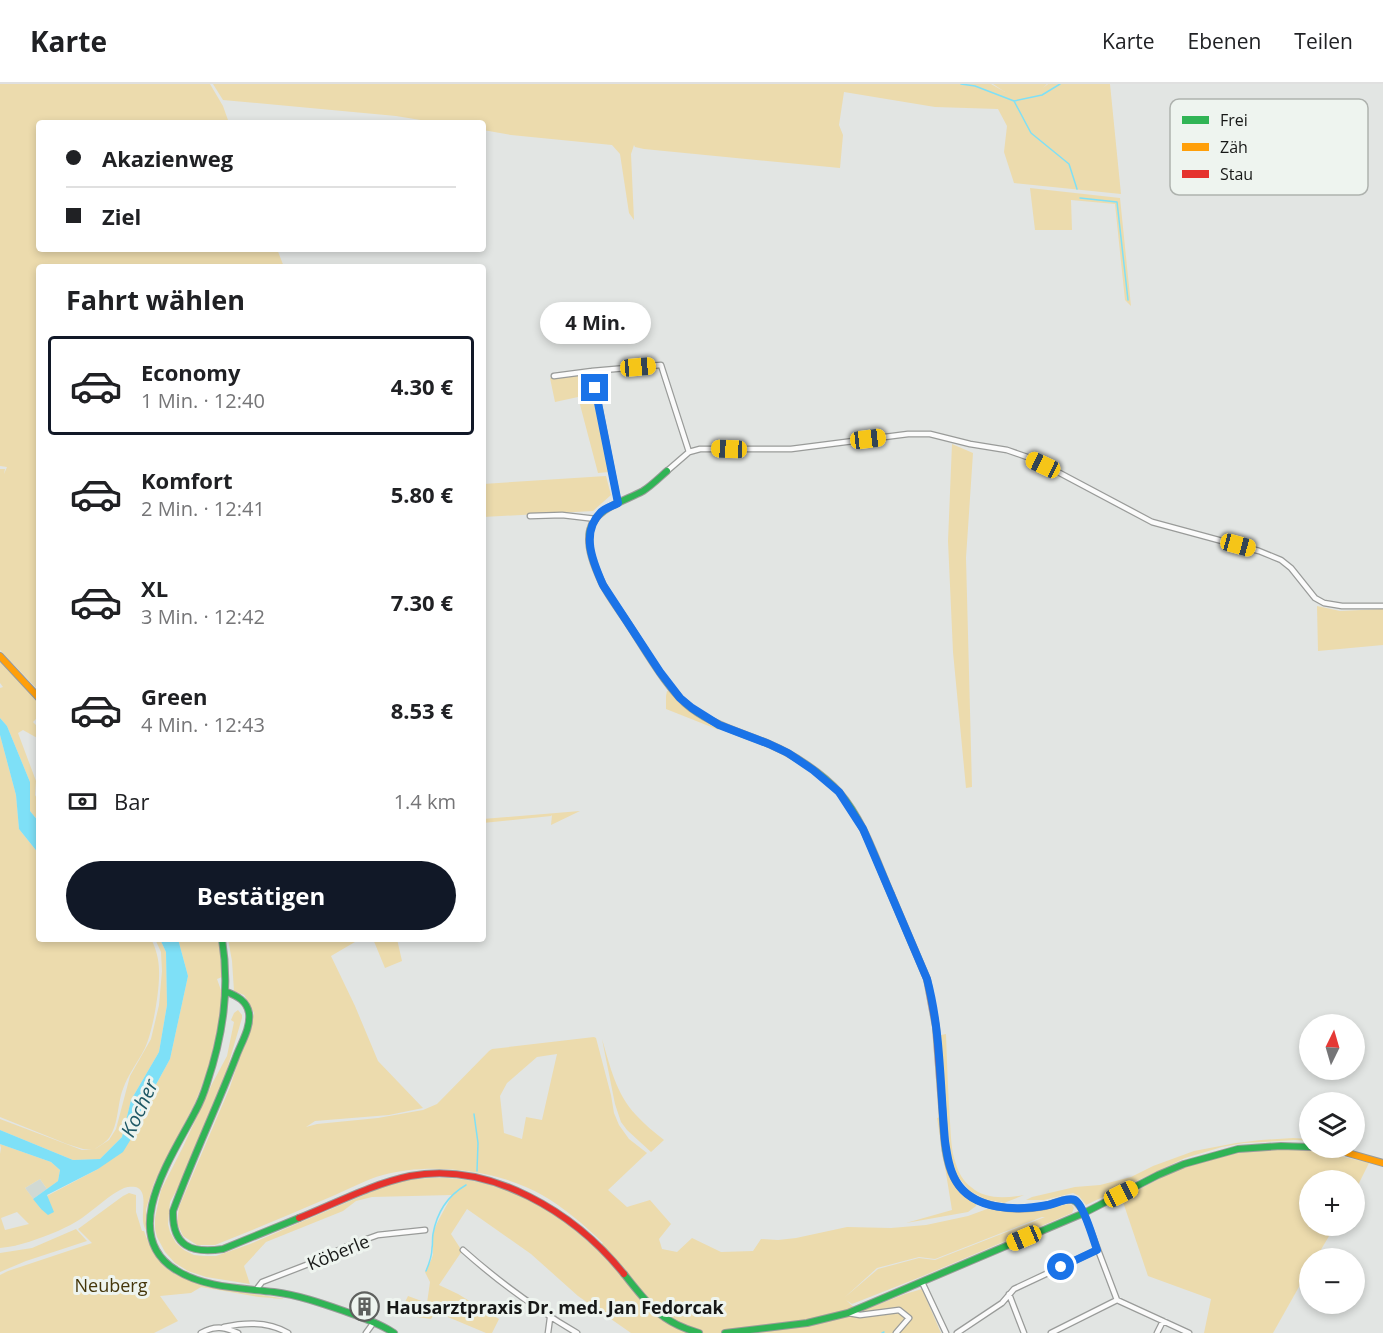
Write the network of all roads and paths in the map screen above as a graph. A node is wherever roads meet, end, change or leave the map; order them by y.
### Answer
1 (592, 371) junction
2 (554, 376) dead end
3 (689, 453) junction
4 (667, 471) joint
5 (618, 503) junction
6 (531, 516) dead end
7 (596, 519) junction
8 (1383, 606) edge
9 (0, 656) edge
10 (36, 695) edge
11 (222, 942) edge
12 (226, 992) junction
13 (1299, 1147) edge
14 (1365, 1158) edge
15 (1382, 1163) edge
16 (1084, 1213) junction
17 (425, 1230) dead end
18 (463, 1250) dead end
19 (1097, 1250) junction
20 (922, 1282) junction
21 (256, 1290) junction
22 (1009, 1294) junction
23 (1117, 1300) junction
24 (848, 1313) junction
25 (550, 1318) junction
26 (1163, 1321) junction
27 (374, 1322) junction
28 (224, 1327) junction
29 (201, 1333) edge
30 (238, 1333) edge
31 (288, 1333) edge
32 (366, 1333) edge
33 (394, 1333) edge
34 (548, 1333) edge
35 (577, 1333) edge
36 (699, 1333) edge
37 (725, 1333) edge
38 (896, 1333) edge
39 (946, 1333) edge
40 (957, 1333) edge
41 (1024, 1333) edge
42 (1051, 1333) edge
43 (1157, 1333) edge
44 (1189, 1333) edge

1 - 2 street
1 - 3 street
1 - 5 street
3 - 4 street
3 - 8 street
4 - 5 main road
5 - 7 main road
6 - 7 street
7 - 16 main road
9 - 10 main road
11 - 12 main road
12 - 21 main road
12 - 36 main road
13 - 16 main road
14 - 15 main road
16 - 19 street
16 - 20 main road
17 - 21 street, Köberle
18 - 25 street
19 - 22 street
19 - 23 street
20 - 24 main road
20 - 39 street
21 - 27 main road
22 - 40 street
22 - 41 street
23 - 26 street
23 - 42 street
24 - 37 main road
24 - 38 street
25 - 34 street
25 - 35 street
26 - 43 street
26 - 44 street
27 - 32 street
27 - 33 main road
28 - 29 street
28 - 30 street
28 - 31 street

